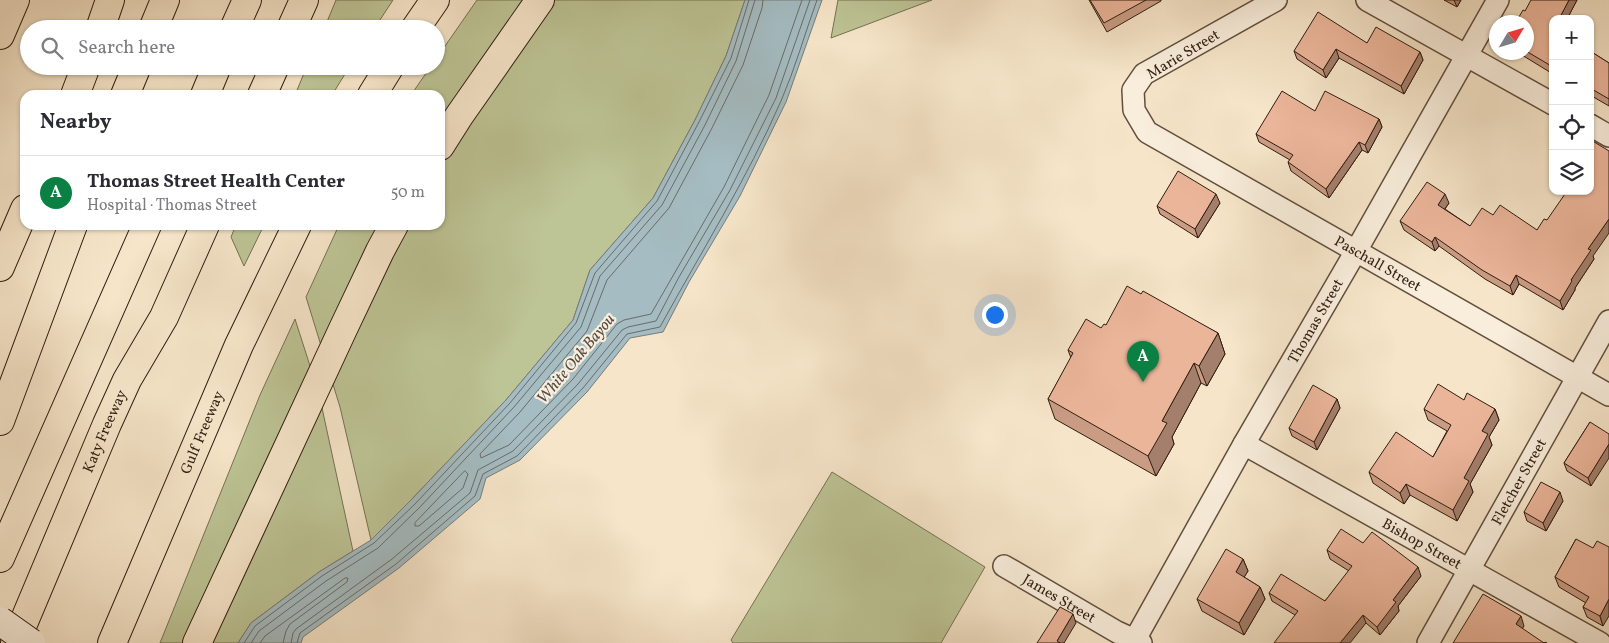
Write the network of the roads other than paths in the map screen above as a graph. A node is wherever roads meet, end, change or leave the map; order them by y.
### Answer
1 (15, 0) edge
2 (110, 0) edge
3 (165, 0) edge
4 (247, 0) edge
5 (304, 0) edge
6 (435, 0) edge
7 (540, 0) edge
8 (1276, 0) edge
9 (1367, 0) edge
10 (1498, 0) edge
11 (103, 20) edge
12 (157, 20) edge
13 (238, 20) edge
14 (295, 20) edge
15 (421, 20) edge
16 (0, 35) edge
17 (1467, 56) junction
18 (133, 75) edge
19 (214, 75) edge
20 (384, 75) edge
21 (127, 90) edge
22 (207, 90) edge
23 (375, 90) edge
24 (1549, 102) edge
25 (1594, 127) edge
26 (1147, 132) joint
27 (1609, 136) edge
28 (445, 138) edge
29 (20, 222) edge
30 (70, 230) edge
31 (145, 230) edge
32 (203, 230) edge
33 (295, 230) edge
34 (391, 230) edge
35 (13, 239) junction
36 (1356, 251) junction
37 (0, 267) edge
38 (0, 281) edge
39 (1609, 322) edge
40 (1577, 377) junction
41 (1609, 395) edge
42 (0, 421) edge
43 (1244, 444) junction
44 (0, 558) edge
45 (1004, 566) dead end
46 (1469, 570) junction
47 (0, 620) edge
48 (1137, 642) edge
49 (15, 643) edge
50 (30, 643) edge
51 (112, 643) edge
52 (197, 643) edge
53 (1428, 643) edge
54 (1600, 643) edge

1 - 16 highway
2 - 11 highway
3 - 12 highway
4 - 13 highway
5 - 14 highway
6 - 15 highway
7 - 28 highway
8 - 26 street, Marie Street
9 - 17 street
10 - 17 street, Thomas Street
17 - 24 street
17 - 36 street, Thomas Street
18 - 21 highway
19 - 22 highway
20 - 23 highway
25 - 27 street
26 - 36 street, Paschall Street
29 - 35 highway
30 - 42 highway
31 - 44 highway
32 - 49 highway, Katy Freeway
33 - 51 highway, Gulf Freeway
34 - 52 highway
35 - 37 highway
35 - 38 highway
36 - 40 street, Paschall Street
36 - 43 street, Thomas Street
39 - 40 street, Fletcher Street
40 - 41 street, Paschall Street
40 - 46 street, Fletcher Street
43 - 46 street, Bishop Street
43 - 48 street, Thomas Street
45 - 48 street, James Street
46 - 53 street, Fletcher Street
46 - 54 street, Bishop Street
47 - 50 main road, bridge

